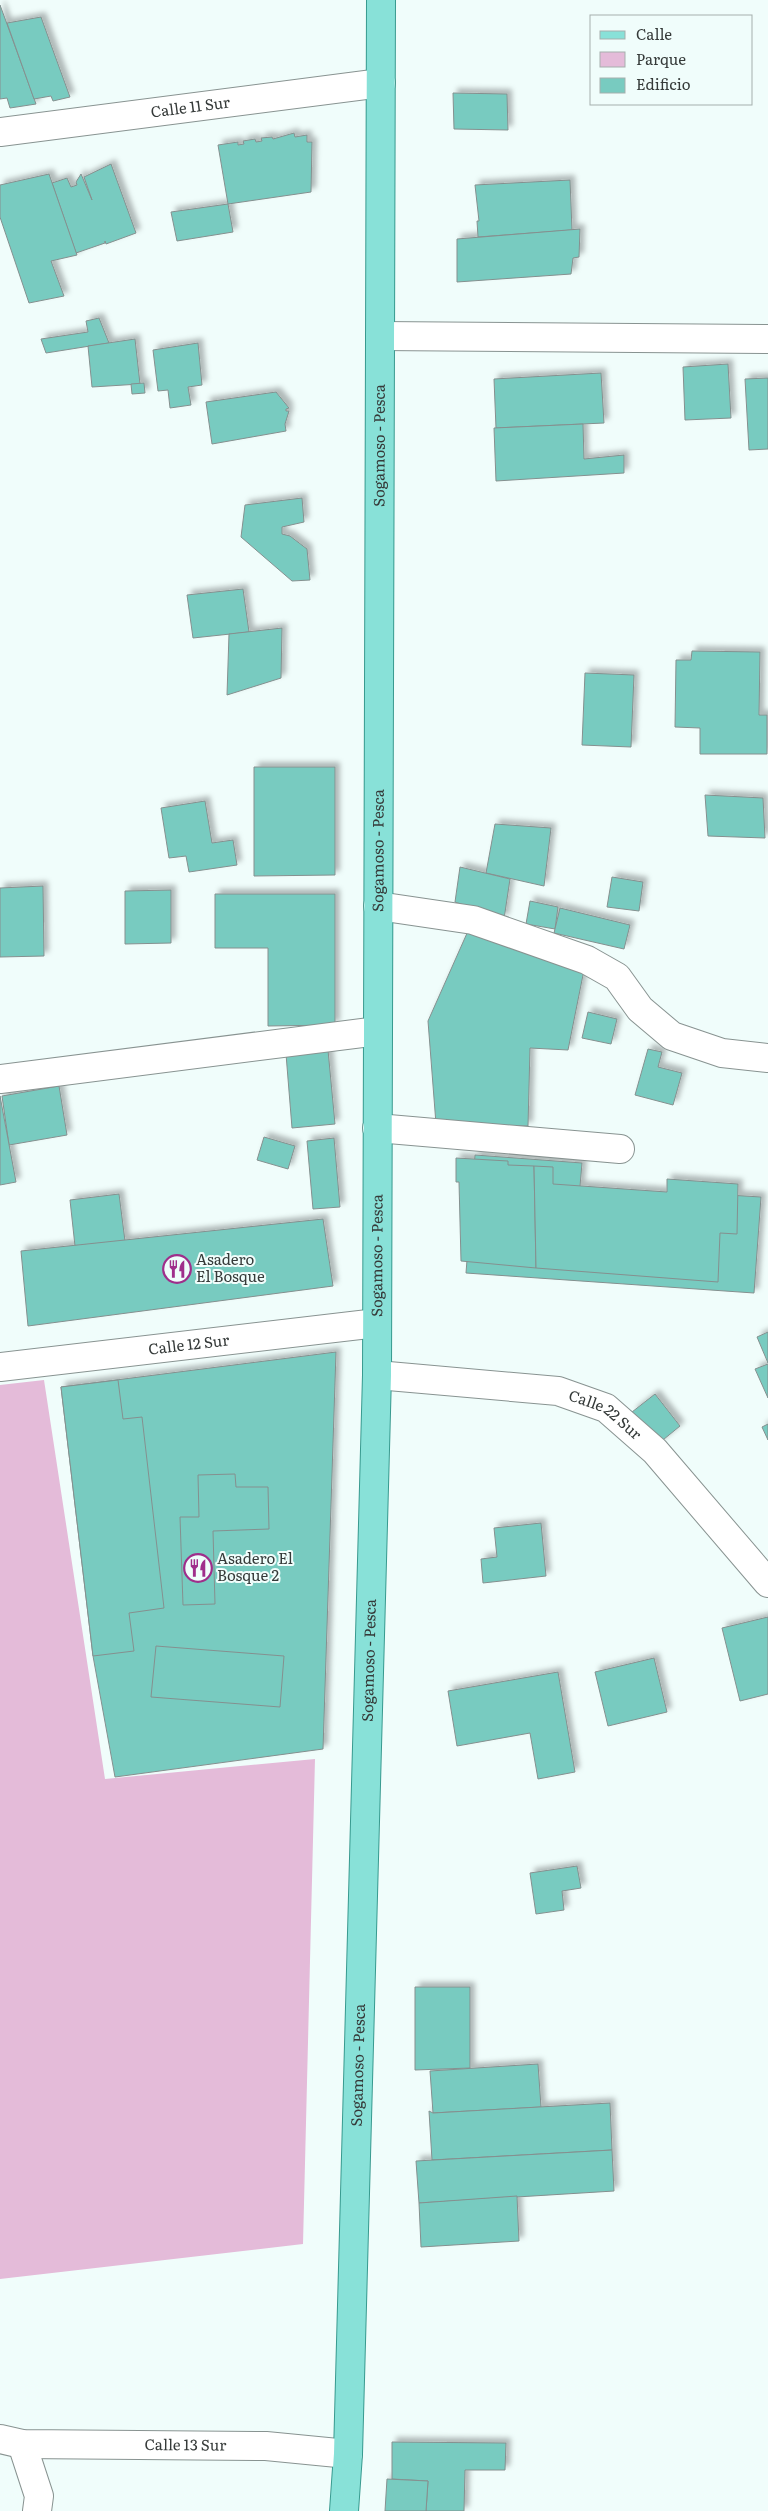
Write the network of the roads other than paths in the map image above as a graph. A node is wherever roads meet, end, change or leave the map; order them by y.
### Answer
1 (381, 0) edge
2 (381, 83) junction
3 (0, 132) edge
4 (380, 336) junction
5 (768, 339) edge
6 (378, 906) junction
7 (378, 1031) junction
8 (768, 1058) edge
9 (0, 1080) edge
10 (377, 1128) junction
11 (620, 1149) dead end
12 (377, 1323) junction
13 (0, 1367) edge
14 (376, 1375) junction
15 (768, 1583) edge
16 (11, 2442) edge
17 (348, 2454) junction
18 (37, 2511) edge
19 (344, 2511) edge

1 - 2 main road, Sogamoso - Pesca
2 - 3 street, Calle 11 Sur
2 - 4 main road, Sogamoso - Pesca
4 - 5 street
4 - 6 main road, Sogamoso - Pesca
6 - 7 main road, Sogamoso - Pesca
6 - 8 street
7 - 9 street
7 - 10 main road, Sogamoso - Pesca
10 - 11 street
10 - 12 main road, Sogamoso - Pesca
12 - 13 street, Calle 12 Sur
12 - 14 main road, Sogamoso - Pesca
14 - 15 street, Calle 22 Sur
14 - 17 main road, Sogamoso - Pesca
16 - 17 street, Calle 13 Sur
16 - 18 street
17 - 19 main road, Sogamoso - Pesca

